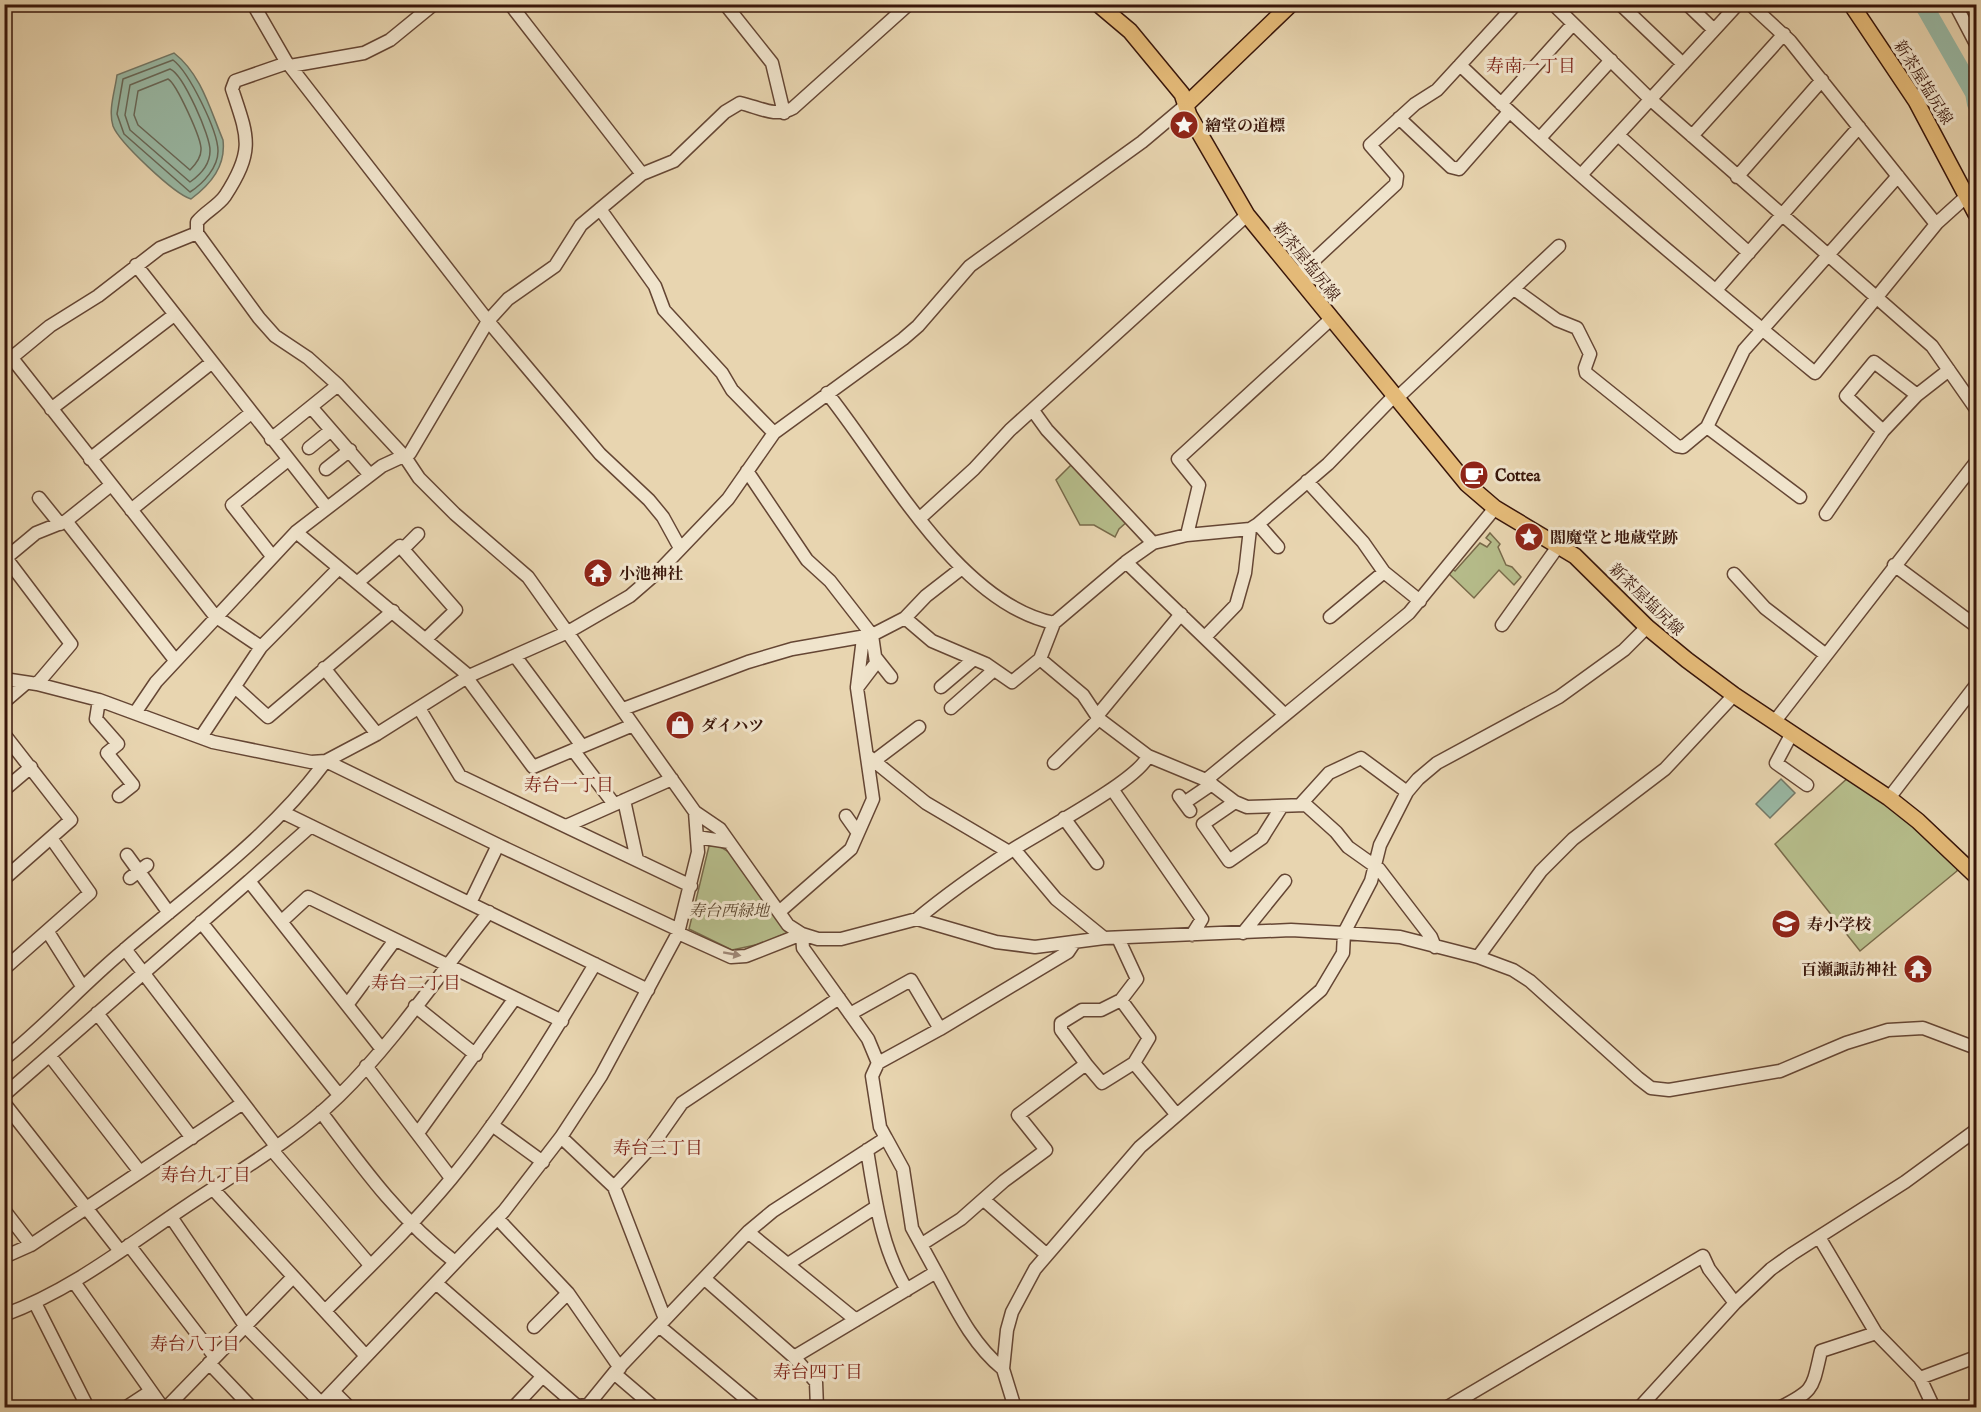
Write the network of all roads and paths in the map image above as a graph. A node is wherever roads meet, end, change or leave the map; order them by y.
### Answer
1 (253, 4) edge
2 (434, 4) edge
3 (510, 4) edge
4 (725, 4) edge
5 (909, 4) edge
6 (1098, 4) edge
7 (1291, 4) edge
8 (1516, 4) edge
9 (1553, 4) edge
10 (1620, 4) edge
11 (1687, 4) edge
12 (1738, 4) edge
13 (1750, 4) edge
14 (1851, 4) edge
15 (1955, 4) edge
16 (1573, 24) junction
17 (1714, 30) junction
18 (1784, 34) junction
19 (1977, 44) edge
20 (1611, 60) junction
21 (1683, 64) junction
22 (1460, 65) junction
23 (1822, 80) junction
24 (1650, 99) junction
25 (1186, 105) junction
26 (1505, 108) junction
27 (784, 113) junction
28 (1399, 118) junction
29 (1859, 127) junction
30 (1618, 135) junction
31 (1692, 136) junction
32 (1540, 138) junction
33 (642, 174) junction
34 (1581, 175) junction
35 (1898, 176) junction
36 (1737, 177) junction
37 (1968, 195) junction
38 (600, 209) junction
39 (1977, 214) edge
40 (1247, 215) junction
41 (1782, 216) junction
42 (1936, 224) junction
43 (197, 234) junction
44 (1559, 246) dead end
45 (1749, 253) junction
46 (1826, 254) junction
47 (136, 265) junction
48 (1297, 276) junction
49 (1514, 289) junction
50 (1716, 290) junction
51 (1875, 298) junction
52 (174, 315) junction
53 (1331, 319) junction
54 (488, 321) junction
55 (1762, 329) junction
56 (8, 361) edge
57 (211, 363) junction
58 (1949, 370) junction
59 (338, 385) junction
60 (827, 393) junction
61 (1917, 395) junction
62 (1396, 397) junction
63 (311, 407) junction
64 (51, 409) junction
65 (1977, 409) edge
66 (1034, 412) junction
67 (251, 413) junction
68 (1707, 427) junction
69 (330, 431) junction
70 (1883, 431) junction
71 (774, 433) junction
72 (271, 439) junction
73 (309, 448) dead end
74 (350, 450) junction
75 (405, 457) junction
76 (90, 459) junction
77 (288, 460) junction
78 (1977, 462) edge
79 (326, 469) dead end
80 (747, 471) junction
81 (370, 475) junction
82 (1307, 481) junction
83 (111, 484) junction
84 (1800, 497) dead end
85 (39, 498) dead end
86 (327, 508) junction
87 (1495, 508) junction
88 (131, 510) junction
89 (1826, 514) dead end
90 (920, 519) junction
91 (63, 523) junction
92 (1254, 527) junction
93 (296, 532) junction
94 (418, 534) dead end
95 (1187, 535) junction
96 (1153, 543) junction
97 (1559, 545) junction
98 (1278, 547) dead end
99 (680, 548) junction
100 (403, 549) junction
101 (272, 555) junction
102 (1126, 562) junction
103 (1894, 565) junction
104 (339, 568) junction
105 (962, 568) junction
106 (1384, 572) junction
107 (1734, 574) dead end
108 (358, 582) junction
109 (1420, 601) junction
110 (393, 611) junction
111 (1181, 614) junction
112 (215, 616) junction
113 (1330, 617) dead end
114 (905, 618) junction
115 (1054, 623) junction
116 (1502, 625) dead end
117 (1977, 626) edge
118 (1647, 627) junction
119 (568, 632) junction
120 (867, 636) junction
121 (1205, 637) junction
122 (427, 639) junction
123 (261, 647) junction
124 (1826, 655) junction
125 (515, 656) junction
126 (876, 658) junction
127 (974, 659) junction
128 (1040, 659) junction
129 (175, 660) junction
130 (324, 668) junction
131 (994, 670) junction
132 (468, 677) junction
133 (891, 677) dead end
134 (4, 679) edge
135 (31, 684) junction
136 (1977, 685) edge
137 (235, 687) junction
138 (941, 687) dead end
139 (857, 688) junction
140 (1734, 695) junction
141 (99, 700) junction
142 (4, 702) edge
143 (419, 708) junction
144 (951, 708) dead end
145 (623, 709) junction
146 (135, 713) junction
147 (1285, 715) junction
148 (1098, 718) junction
149 (1774, 721) junction
150 (633, 724) junction
151 (919, 727) dead end
152 (1792, 733) junction
153 (4, 734) edge
154 (377, 734) junction
155 (201, 737) junction
156 (578, 748) junction
157 (1148, 756) junction
158 (871, 759) junction
159 (1061, 760) dead end
160 (326, 761) junction
161 (31, 767) junction
162 (672, 779) junction
163 (1209, 782) junction
164 (1807, 785) dead end
165 (1112, 789) junction
166 (4, 790) edge
167 (1407, 792) junction
168 (119, 796) dead end
169 (1889, 798) junction
170 (619, 802) junction
171 (1234, 802) junction
172 (1185, 804) dead end
173 (1300, 805) junction
174 (1282, 806) junction
175 (695, 812) junction
176 (284, 813) junction
177 (846, 816) dead end
178 (1064, 818) junction
179 (311, 826) junction
180 (567, 826) junction
181 (858, 833) junction
182 (697, 837) junction
183 (51, 838) junction
184 (729, 842) junction
185 (498, 845) junction
186 (1011, 850) junction
187 (127, 855) dead end
188 (637, 860) junction
189 (1097, 863) dead end
190 (1374, 864) junction
191 (1977, 876) edge
192 (4, 879) edge
193 (249, 881) junction
194 (690, 886) junction
195 (1284, 888) dead end
196 (470, 903) junction
197 (489, 912) junction
198 (779, 912) junction
199 (169, 913) junction
200 (917, 919) junction
201 (282, 921) junction
202 (201, 922) junction
203 (679, 931) junction
204 (48, 932) junction
205 (1243, 933) junction
206 (1344, 933) junction
207 (802, 934) junction
208 (1192, 935) junction
209 (1104, 938) junction
210 (1118, 938) junction
211 (395, 940) junction
212 (1074, 943) junction
213 (1435, 947) junction
214 (125, 949) junction
215 (1478, 957) junction
216 (595, 964) junction
217 (447, 965) junction
218 (4, 969) edge
219 (142, 972) junction
220 (82, 986) junction
221 (648, 990) junction
222 (515, 998) junction
223 (839, 998) junction
224 (1121, 1000) junction
225 (347, 1005) junction
226 (415, 1006) junction
227 (97, 1013) junction
228 (850, 1014) junction
229 (562, 1021) junction
230 (940, 1029) junction
231 (381, 1048) junction
232 (1977, 1048) edge
233 (476, 1055) junction
234 (50, 1056) junction
235 (4, 1059) edge
236 (1134, 1063) junction
237 (878, 1064) junction
238 (1086, 1064) junction
239 (366, 1066) junction
240 (4, 1095) edge
241 (339, 1095) junction
242 (4, 1102) edge
243 (243, 1103) junction
244 (321, 1112) junction
245 (1176, 1114) junction
246 (492, 1125) junction
247 (1977, 1130) edge
248 (418, 1133) junction
249 (561, 1137) junction
250 (192, 1138) junction
251 (885, 1138) junction
252 (274, 1148) junction
253 (867, 1150) junction
254 (543, 1162) junction
255 (140, 1172) junction
256 (451, 1178) junction
257 (614, 1187) junction
258 (213, 1189) junction
259 (984, 1200) junction
260 (876, 1207) junction
261 (87, 1209) junction
262 (4, 1210) edge
263 (171, 1216) junction
264 (497, 1218) junction
265 (411, 1224) junction
266 (748, 1233) junction
267 (1819, 1237) junction
268 (922, 1244) junction
269 (31, 1245) junction
270 (125, 1248) junction
271 (1047, 1255) junction
272 (4, 1257) edge
273 (455, 1262) junction
274 (788, 1264) junction
275 (370, 1265) junction
276 (936, 1272) junction
277 (293, 1277) junction
278 (705, 1279) junction
279 (74, 1282) junction
280 (436, 1283) junction
281 (907, 1290) junction
282 (568, 1293) junction
283 (35, 1303) junction
284 (1735, 1303) junction
285 (325, 1311) junction
286 (4, 1315) edge
287 (856, 1320) junction
288 (662, 1323) junction
289 (246, 1327) junction
290 (534, 1327) dead end
291 (1876, 1333) junction
292 (366, 1356) junction
293 (795, 1357) junction
294 (1977, 1357) edge
295 (212, 1360) junction
296 (1003, 1369) junction
297 (617, 1370) junction
298 (542, 1377) junction
299 (1920, 1378) junction
300 (333, 1391) junction
301 (151, 1392) junction
302 (319, 1405) edge
303 (818, 1405) edge
304 (590, 1406) edge
305 (88, 1407) edge
306 (125, 1407) edge
307 (164, 1407) edge
308 (252, 1407) edge
309 (350, 1407) edge
310 (513, 1407) edge
311 (655, 1407) edge
312 (757, 1407) edge
313 (1015, 1407) edge
314 (1446, 1407) edge
315 (1639, 1407) edge
316 (1779, 1407) edge
317 (1934, 1407) edge

1 - 43 street
2 - 54 street
3 - 33 street
4 - 27 street
5 - 27 street
6 - 25 main road, 新茶屋塩尻線
7 - 25 main road
8 - 22 street
9 - 16 street
10 - 21 street
11 - 17 street
12 - 17 street
13 - 18 street
14 - 37 main road, 新茶屋塩尻線
15 - 19 street
16 - 20 street
16 - 26 street
17 - 21 street
18 - 23 street
18 - 31 street
20 - 24 street
20 - 32 street
21 - 24 street
22 - 26 street
22 - 28 street
23 - 29 street
23 - 36 street
24 - 30 street
24 - 31 street
25 - 40 main road, 新茶屋塩尻線
25 - 60 street
26 - 28 street
26 - 32 street
27 - 33 street
28 - 48 street
29 - 35 street
29 - 41 street
30 - 34 street
30 - 45 street
31 - 36 street
32 - 34 street
33 - 38 street
34 - 50 street
35 - 42 street
35 - 46 street
36 - 41 street
37 - 39 main road, 新茶屋塩尻線
37 - 42 street
38 - 54 street
38 - 71 street
40 - 48 main road, 新茶屋塩尻線
40 - 66 street
41 - 45 street
41 - 46 street
42 - 51 street
43 - 47 street
43 - 59 street
44 - 49 street
45 - 50 street
46 - 51 street
46 - 55 street
47 - 52 street
47 - 56 street
48 - 53 main road, 新茶屋塩尻線
49 - 62 street
49 - 68 street
50 - 55 street
51 - 55 street
51 - 58 street
52 - 57 street
52 - 64 street
53 - 62 main road, 新茶屋塩尻線
53 - 95 street
54 - 75 street
54 - 99 street
55 - 68 street
56 - 64 street
57 - 67 street
57 - 76 street
58 - 61 street
58 - 65 street
59 - 63 street
59 - 75 street
60 - 71 street
60 - 90 street
61 - 70 street
61 - 70 street
62 - 82 street
62 - 87 main road, 新茶屋塩尻線
63 - 69 street
63 - 72 street
64 - 76 street
66 - 90 street
66 - 96 street
67 - 72 street
67 - 88 street
68 - 84 street
69 - 73 street
69 - 74 street
70 - 89 street
71 - 80 street
72 - 77 street
74 - 79 street
74 - 81 street
75 - 81 street
75 - 119 street
76 - 83 street
77 - 86 street
77 - 101 street
78 - 103 street
80 - 99 street
80 - 120 street
81 - 86 street
82 - 92 street
82 - 106 street
83 - 88 street
83 - 91 street
85 - 91 street
86 - 93 street
87 - 97 main road, 新茶屋塩尻線
87 - 109 street
88 - 112 street
90 - 105 street
91 - 129 street
91 - 135 street
92 - 95 street
92 - 98 street
92 - 121 street
93 - 101 street
93 - 104 street
94 - 100 street
95 - 96 street
96 - 102 street
97 - 116 street
97 - 118 main road, 新茶屋塩尻線
99 - 119 street
100 - 108 street
100 - 122 street
101 - 112 street
102 - 111 street
102 - 115 street
103 - 117 street
103 - 124 street
104 - 108 street
104 - 123 street
105 - 114 street
105 - 115 street
106 - 109 street
106 - 113 street
107 - 124 street
108 - 110 street
109 - 147 street
110 - 122 street
110 - 130 street
111 - 121 street
111 - 148 street
112 - 123 street
112 - 129 street
114 - 120 street
114 - 127 street
115 - 128 street
118 - 140 main road, 新茶屋塩尻線
118 - 167 street
119 - 125 street
119 - 145 street
120 - 126 street
120 - 139 street
120 - 145 street
121 - 147 street
122 - 132 street
123 - 137 street
124 - 149 street
125 - 132 street
125 - 156 street
126 - 133 street
126 - 139 street
127 - 131 street
127 - 138 street
128 - 131 street
128 - 148 street
129 - 146 street
130 - 137 street
130 - 154 street
131 - 144 street
132 - 143 street
132 - 156 street
134 - 135 street
135 - 141 street
135 - 142 street
136 - 169 street
137 - 155 street
139 - 158 street
140 - 149 main road, 新茶屋塩尻線
140 - 215 street
141 - 146 street
141 - 168 street
143 - 154 street
143 - 180 street
145 - 150 street
146 - 155 street
147 - 163 street
148 - 157 street
148 - 159 street
149 - 152 main road, 新茶屋塩尻線
150 - 156 street
150 - 162 street
151 - 158 street
152 - 164 street
152 - 169 main road, 新茶屋塩尻線
153 - 161 street
154 - 160 street
155 - 160 street
156 - 170 street
157 - 163 street
157 - 165 street
158 - 181 street
158 - 186 street
160 - 176 street
160 - 185 street
161 - 166 street
161 - 183 street
162 - 170 street
162 - 175 street
163 - 171 street
163 - 172 street
165 - 178 street
165 - 208 street
167 - 173 street
167 - 190 street
169 - 191 main road, 新茶屋塩尻線
170 - 180 street
170 - 188 street
171 - 174 street
171 - 174 street
173 - 174 street
173 - 190 street
175 - 182 street
175 - 184 street
176 - 179 street
176 - 199 street
177 - 181 street
178 - 186 street
178 - 189 street
179 - 193 street
179 - 196 street
180 - 188 street
181 - 198 street
182 - 184 street
182 - 194 street
183 - 192 street
183 - 204 street
184 - 198 street
185 - 196 street
185 - 203 street
186 - 200 street
186 - 209 street
187 - 199 street
188 - 194 street
190 - 206 street
190 - 213 street
193 - 201 street
193 - 202 street
194 - 203 street
195 - 205 street
196 - 197 street
197 - 216 street
197 - 217 street
198 - 207 street
199 - 214 street
200 - 207 street
200 - 212 street
201 - 211 street
201 - 225 street
202 - 219 street
202 - 241 street
203 -> 207 street
203 - 221 street
204 - 218 street
204 - 220 street
205 - 206 street
205 - 208 street
206 - 213 street
206 - 245 street
207 - 223 street
208 - 210 street
209 - 210 street
209 - 212 street
210 - 224 street
211 - 217 street
211 - 225 street
212 - 230 street
213 - 215 street
214 - 219 street
214 - 220 street
215 - 232 street
216 - 221 street
216 - 229 street
217 - 222 street
217 - 226 street
219 - 227 street
219 - 243 street
220 - 235 street
221 - 249 street
222 - 229 street
222 - 233 street
223 - 228 street
223 - 257 street
224 - 236 street
224 - 238 street
225 - 231 street
226 - 231 street
226 - 233 street
227 - 234 street
227 - 250 street
228 - 230 street
228 - 237 street
229 - 246 street
230 - 237 street
231 - 239 street
233 - 248 street
234 - 240 street
234 - 255 street
236 - 238 street
236 - 245 street
237 - 251 street
238 - 259 street
239 - 241 street
239 - 248 street
241 - 244 street
242 - 261 street
243 - 250 street
243 - 252 street
244 - 252 street
244 - 265 street
245 - 271 street
246 - 254 street
246 - 256 street
247 - 267 street
248 - 256 street
249 - 254 street
249 - 257 street
250 - 255 street
251 - 253 street
251 - 268 street
252 - 258 street
252 - 275 street
253 - 260 street
253 - 266 street
254 - 264 street
255 - 261 street
256 - 265 street
257 - 288 street
258 - 263 street
258 - 277 street
259 - 268 street
259 - 271 street
260 - 274 street
260 - 281 street
261 - 269 street
261 - 270 street
262 - 269 street
263 - 270 street
263 - 289 street
264 - 273 street
264 - 282 street
265 - 273 street
265 - 275 street
266 - 274 street
266 - 278 street
267 - 284 street
267 - 291 street
268 - 276 street
269 - 272 street
270 - 279 street
270 - 295 street
271 - 296 street
273 - 280 street
274 - 287 street
275 - 285 street
276 - 281 street
276 - 296 street
277 - 285 street
277 - 289 street
278 - 288 street
278 - 293 street
279 - 283 street
279 - 301 street
280 - 292 street
280 - 298 street
281 - 287 street
282 - 290 street
282 - 297 street
283 - 286 street
283 - 305 street
284 - 314 street
284 - 315 street
285 - 292 street
287 - 293 street
288 - 297 street
288 - 312 street
289 - 295 street
289 - 302 street
291 - 299 street
291 - 316 street
292 - 300 street
293 - 303 street
294 - 299 street
295 - 307 street
295 - 308 street
296 - 313 street
297 - 304 street
297 - 311 street
298 - 304 street
298 - 310 street
299 - 317 street
300 - 302 street
300 - 309 street
301 - 306 street
301 - 307 street

